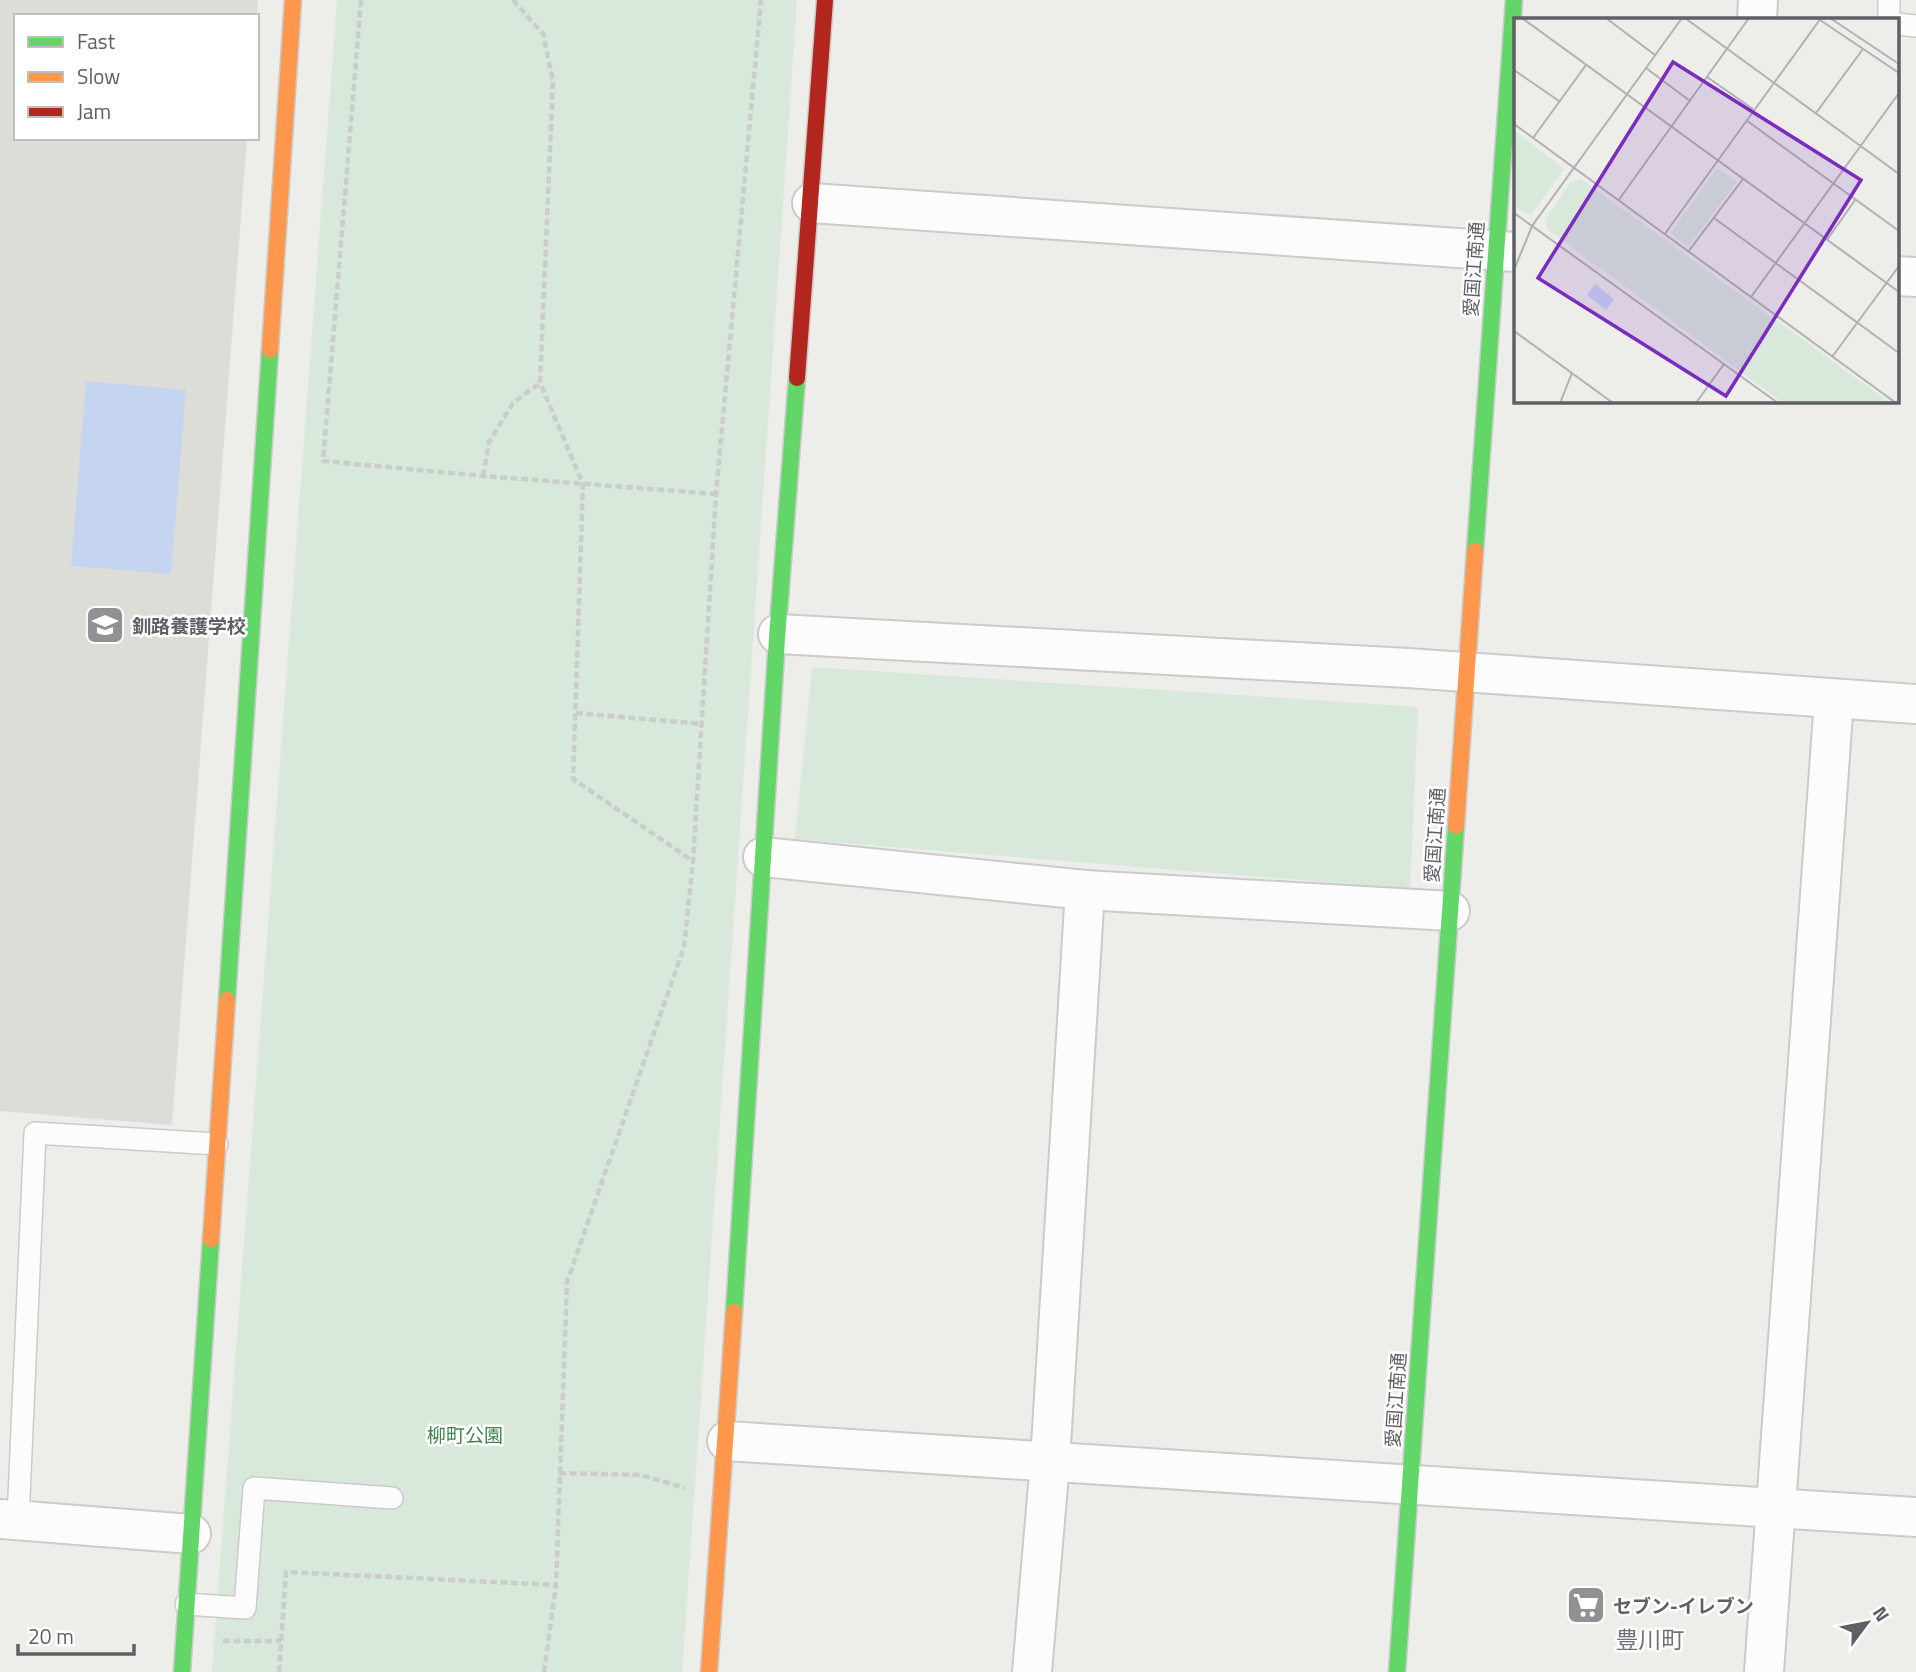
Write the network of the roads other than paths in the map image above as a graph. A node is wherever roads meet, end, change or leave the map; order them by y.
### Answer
1 (293, 0) edge
2 (825, 0) edge
3 (1514, 0) edge
4 (1758, 0) edge
5 (1889, 0) edge
6 (1756, 18) edge
7 (1889, 18) edge
8 (1898, 23) edge
9 (1916, 26) edge
10 (812, 202) junction
11 (1505, 252) edge
12 (1898, 276) edge
13 (1916, 277) edge
14 (778, 634) junction
15 (1467, 672) junction
16 (1834, 700) junction
17 (1916, 704) edge
18 (763, 857) junction
19 (1085, 890) junction
20 (1450, 911) junction
21 (217, 1144) junction
22 (727, 1441) junction
23 (1049, 1462) junction
24 (1410, 1485) junction
25 (392, 1498) dead end
26 (1776, 1509) junction
27 (1916, 1517) edge
28 (9, 1520) edge
29 (191, 1534) junction
30 (186, 1604) junction
31 (182, 1672) edge
32 (709, 1672) edge
33 (1032, 1672) edge
34 (1397, 1672) edge
35 (1764, 1672) edge

1 - 21 street
2 - 10 street
3 - 11 street, 愛国江南通
4 - 6 street
5 - 7 lane
8 - 9 lane
10 - 11 street
10 - 14 street
11 - 15 street, 愛国江南通
12 - 13 street
14 - 15 street
14 - 18 street
15 - 16 street
15 - 20 street, 愛国江南通
16 - 17 street
16 - 26 street
18 - 19 street
18 - 22 street
19 - 20 street
19 - 23 street
20 - 24 street, 愛国江南通
21 - 28 lane
21 - 29 street
22 - 23 street
22 - 32 street
23 - 24 street
23 - 33 street
24 - 26 street
24 - 34 street, 愛国江南通
25 - 30 lane
26 - 27 street
26 - 35 street
28 - 29 street
29 - 30 street
30 - 31 street

